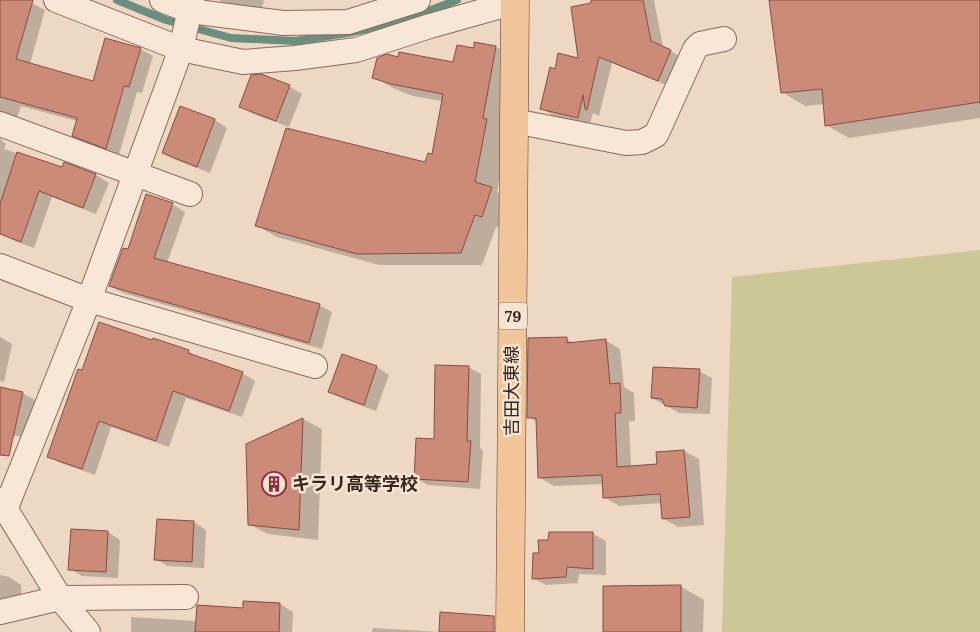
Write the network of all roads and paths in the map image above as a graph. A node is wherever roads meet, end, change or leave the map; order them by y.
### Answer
1 (56, 0) edge
2 (162, 0) edge
3 (418, 0) edge
4 (515, 1) edge
5 (190, 8) edge
6 (724, 39) dead end
7 (181, 46) junction
8 (514, 121) junction
9 (0, 124) edge
10 (134, 174) junction
11 (190, 194) dead end
12 (0, 266) edge
13 (89, 300) junction
14 (316, 366) dead end
15 (3, 505) edge
16 (186, 597) dead end
17 (60, 598) junction
18 (0, 612) edge
19 (88, 632) edge
20 (510, 632) edge

1 - 7 street
2 - 5 street
3 - 5 street
4 - 7 street
4 - 8 main road, 吉田大東線 / 79
5 - 7 street
6 - 8 street
7 - 10 street
8 - 20 main road, 吉田大東線 / 79
9 - 10 street
10 - 11 street
10 - 13 street
12 - 13 street
13 - 14 street
13 - 15 street
15 - 17 street
16 - 17 street
17 - 18 street
17 - 19 street

